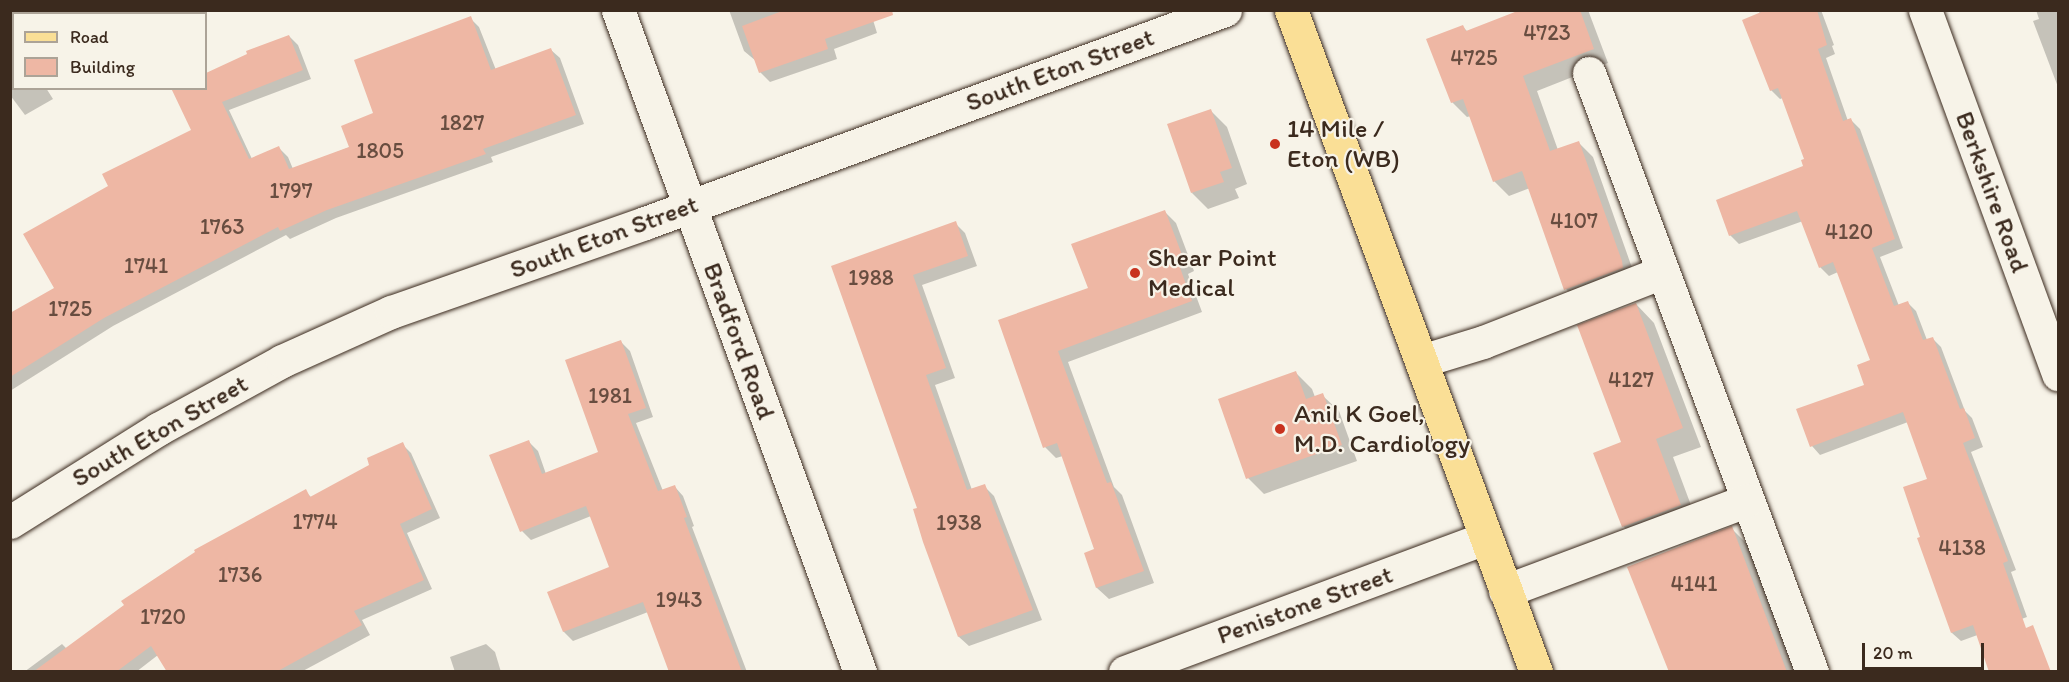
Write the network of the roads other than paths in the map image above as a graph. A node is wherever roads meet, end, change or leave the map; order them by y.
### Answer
1 (618, 10) edge
2 (1225, 10) edge
3 (1291, 10) edge
4 (1924, 10) edge
5 (1590, 73) dead end
6 (691, 206) junction
7 (1663, 272) junction
8 (1421, 361) junction
9 (2058, 374) edge
10 (1748, 500) junction
11 (10, 522) edge
12 (1485, 538) junction
13 (1505, 591) junction
14 (860, 672) edge
15 (1125, 672) edge
16 (1536, 672) edge
17 (1812, 672) edge

1 - 6 street, Bradford Road
2 - 6 street, South Eton Street
3 - 8 main road
4 - 9 street, Berkshire Road
5 - 7 street
6 - 11 street, South Eton Street
6 - 14 street, Bradford Road
7 - 8 street
7 - 10 street
8 - 12 main road
10 - 13 street
10 - 17 street
12 - 13 main road
12 - 15 street, Penistone Street
13 - 16 main road

